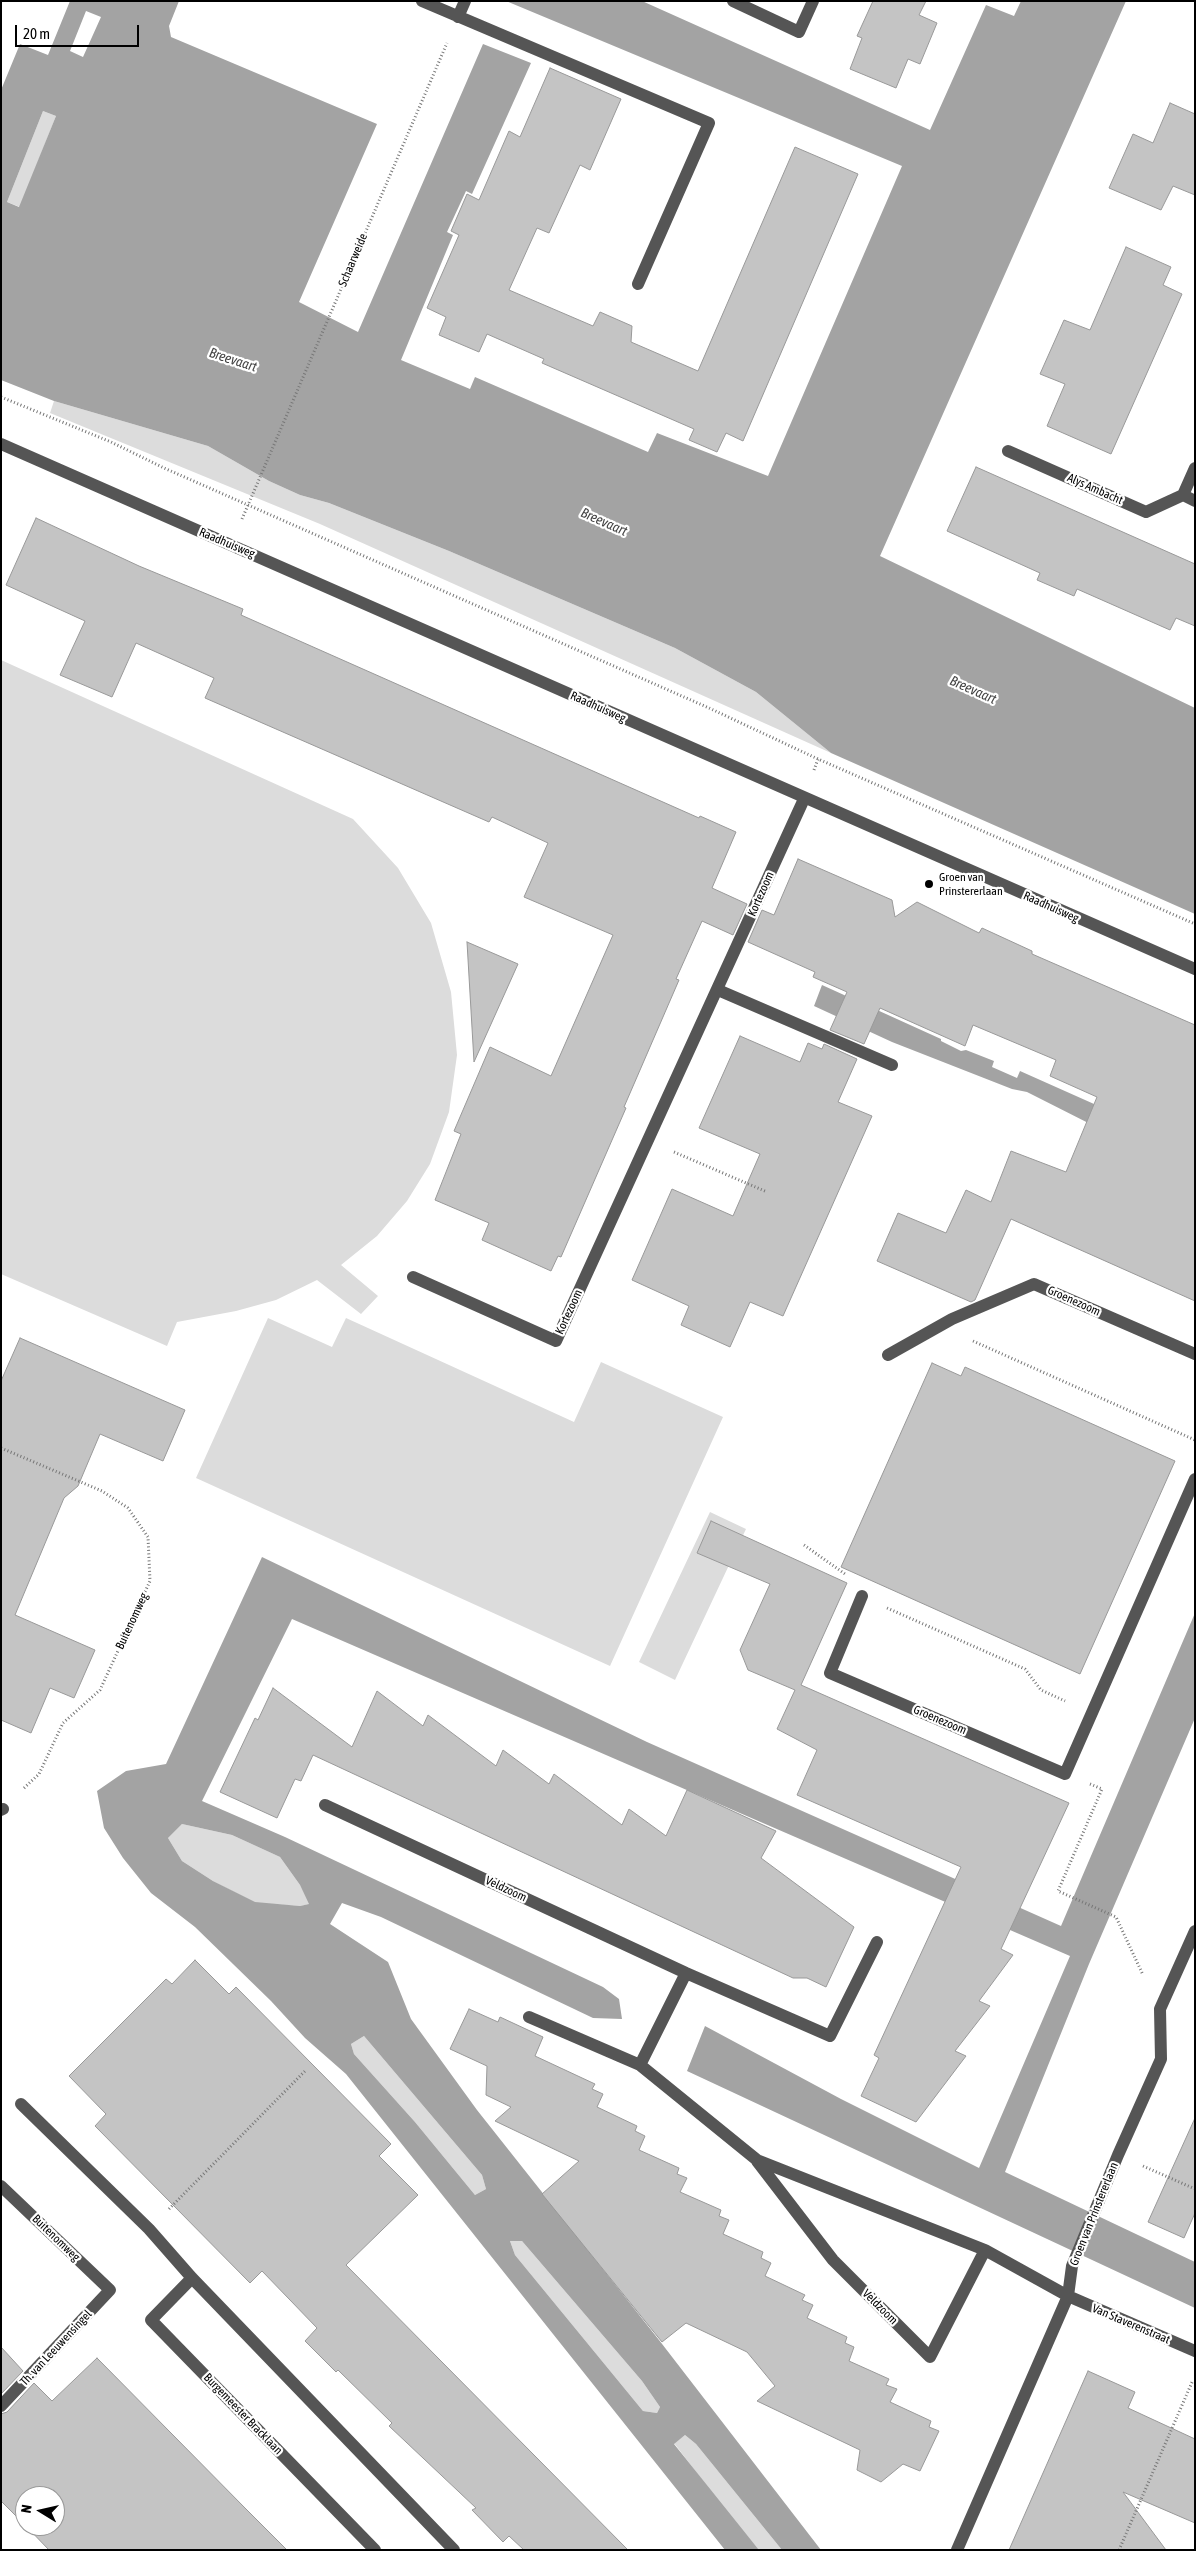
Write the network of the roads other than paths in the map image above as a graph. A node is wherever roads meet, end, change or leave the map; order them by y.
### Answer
1 (422, 1) edge
2 (465, 1) edge
3 (733, 1) edge
4 (813, 1) edge
5 (458, 17) junction
6 (638, 284) dead end
7 (1, 444) edge
8 (1008, 451) dead end
9 (1195, 468) edge
10 (1183, 496) junction
11 (1195, 501) edge
12 (804, 799) junction
13 (1195, 970) edge
14 (718, 990) junction
15 (892, 1065) dead end
16 (413, 1277) dead end
17 (1195, 1354) edge
18 (888, 1355) dead end
19 (1195, 1479) edge
20 (862, 1596) road end
21 (325, 1805) dead end
22 (1195, 1931) edge
23 (877, 1942) dead end
24 (686, 1973) junction
25 (529, 2017) dead end
26 (640, 2065) junction
27 (21, 2104) dead end
28 (757, 2160) junction
29 (1, 2186) edge
30 (985, 2250) junction
31 (192, 2278) junction
32 (110, 2290) joint
33 (1068, 2296) junction
34 (1195, 2351) edge
35 (1, 2406) edge
36 (375, 2550) edge
37 (454, 2550) edge
38 (957, 2550) edge

1 - 5 street
2 - 5 street
3 - 4 street
5 - 6 street
7 - 12 street, Raadhuisweg
8 - 10 street, Alys Ambacht
9 - 10 street
10 - 11 street
12 - 13 street, Raadhuisweg
12 - 14 street, Kortezoom
14 - 15 street
14 - 16 street, Kortezoom
17 - 18 street, Groenezoom
19 - 20 street, Groenezoom
21 - 24 street, Veldzoom
22 - 33 street, Groen van Prinstererlaan
23 - 24 street, Veldzoom
24 - 26 street
25 - 26 street, Veldzoom
26 - 28 street, Veldzoom
27 - 31 street
28 - 30 street, Veldzoom
28 - 30 street, Veldzoom
29 - 32 street, Buitenomweg
30 - 33 street, Veldzoom
31 - 36 street, Burgemeester Bracklaan
31 - 37 street
32 - 35 street, Th. van Leeuwensingel
33 - 34 street, Van Staverenstraat
33 - 38 street, Groen van Prinstererlaan

